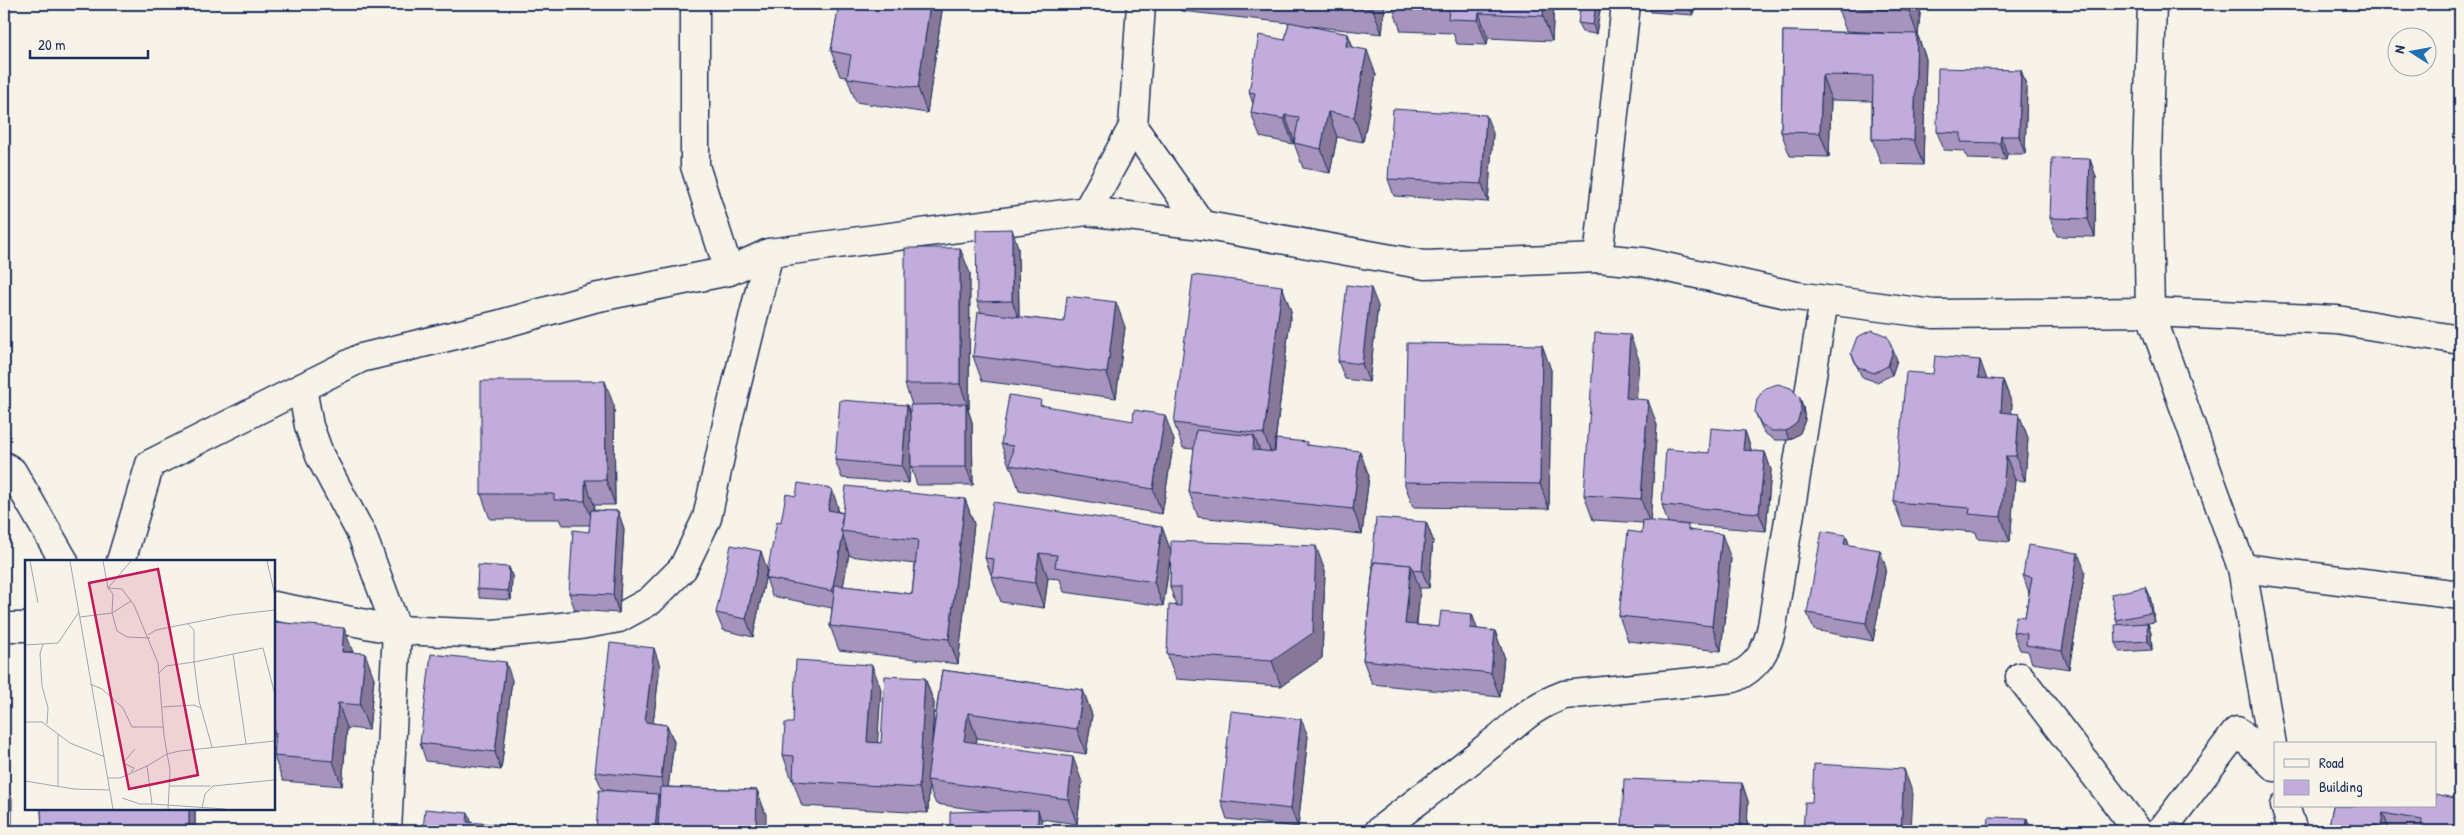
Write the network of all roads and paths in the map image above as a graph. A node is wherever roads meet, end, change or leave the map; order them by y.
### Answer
1 (695, 4) edge
2 (1141, 4) edge
3 (1626, 4) edge
4 (2152, 4) edge
5 (1133, 127) junction
6 (1086, 211) junction
7 (1202, 224) junction
8 (769, 253) junction
9 (1598, 258) junction
10 (729, 271) junction
11 (1824, 300) junction
12 (2150, 312) junction
13 (2460, 340) edge
14 (302, 388) junction
15 (4, 466) edge
16 (63, 560) edge
17 (121, 560) edge
18 (2242, 568) junction
19 (2460, 595) edge
20 (275, 606) edge
21 (4, 627) edge
22 (25, 627) edge
23 (397, 630) junction
24 (2020, 677) dead end
25 (2274, 756) edge
26 (2274, 766) edge
27 (2286, 808) edge
28 (386, 831) edge
29 (1379, 831) edge
30 (2138, 831) edge
31 (2161, 831) edge
32 (2293, 831) edge

1 - 10 street
2 - 5 street
3 - 9 street
4 - 12 street
5 - 6 street
5 - 7 street
6 - 7 street
6 - 8 street
7 - 9 street
8 - 10 street
8 - 23 street
9 - 11 street
10 - 14 street
11 - 12 street
11 - 29 street
12 - 13 street
12 - 18 street
14 - 17 street
14 - 23 street
15 - 16 street
18 - 19 street
18 - 25 street
20 - 23 street
21 - 22 street
23 - 28 street
24 - 30 street
26 - 31 street
27 - 32 street

